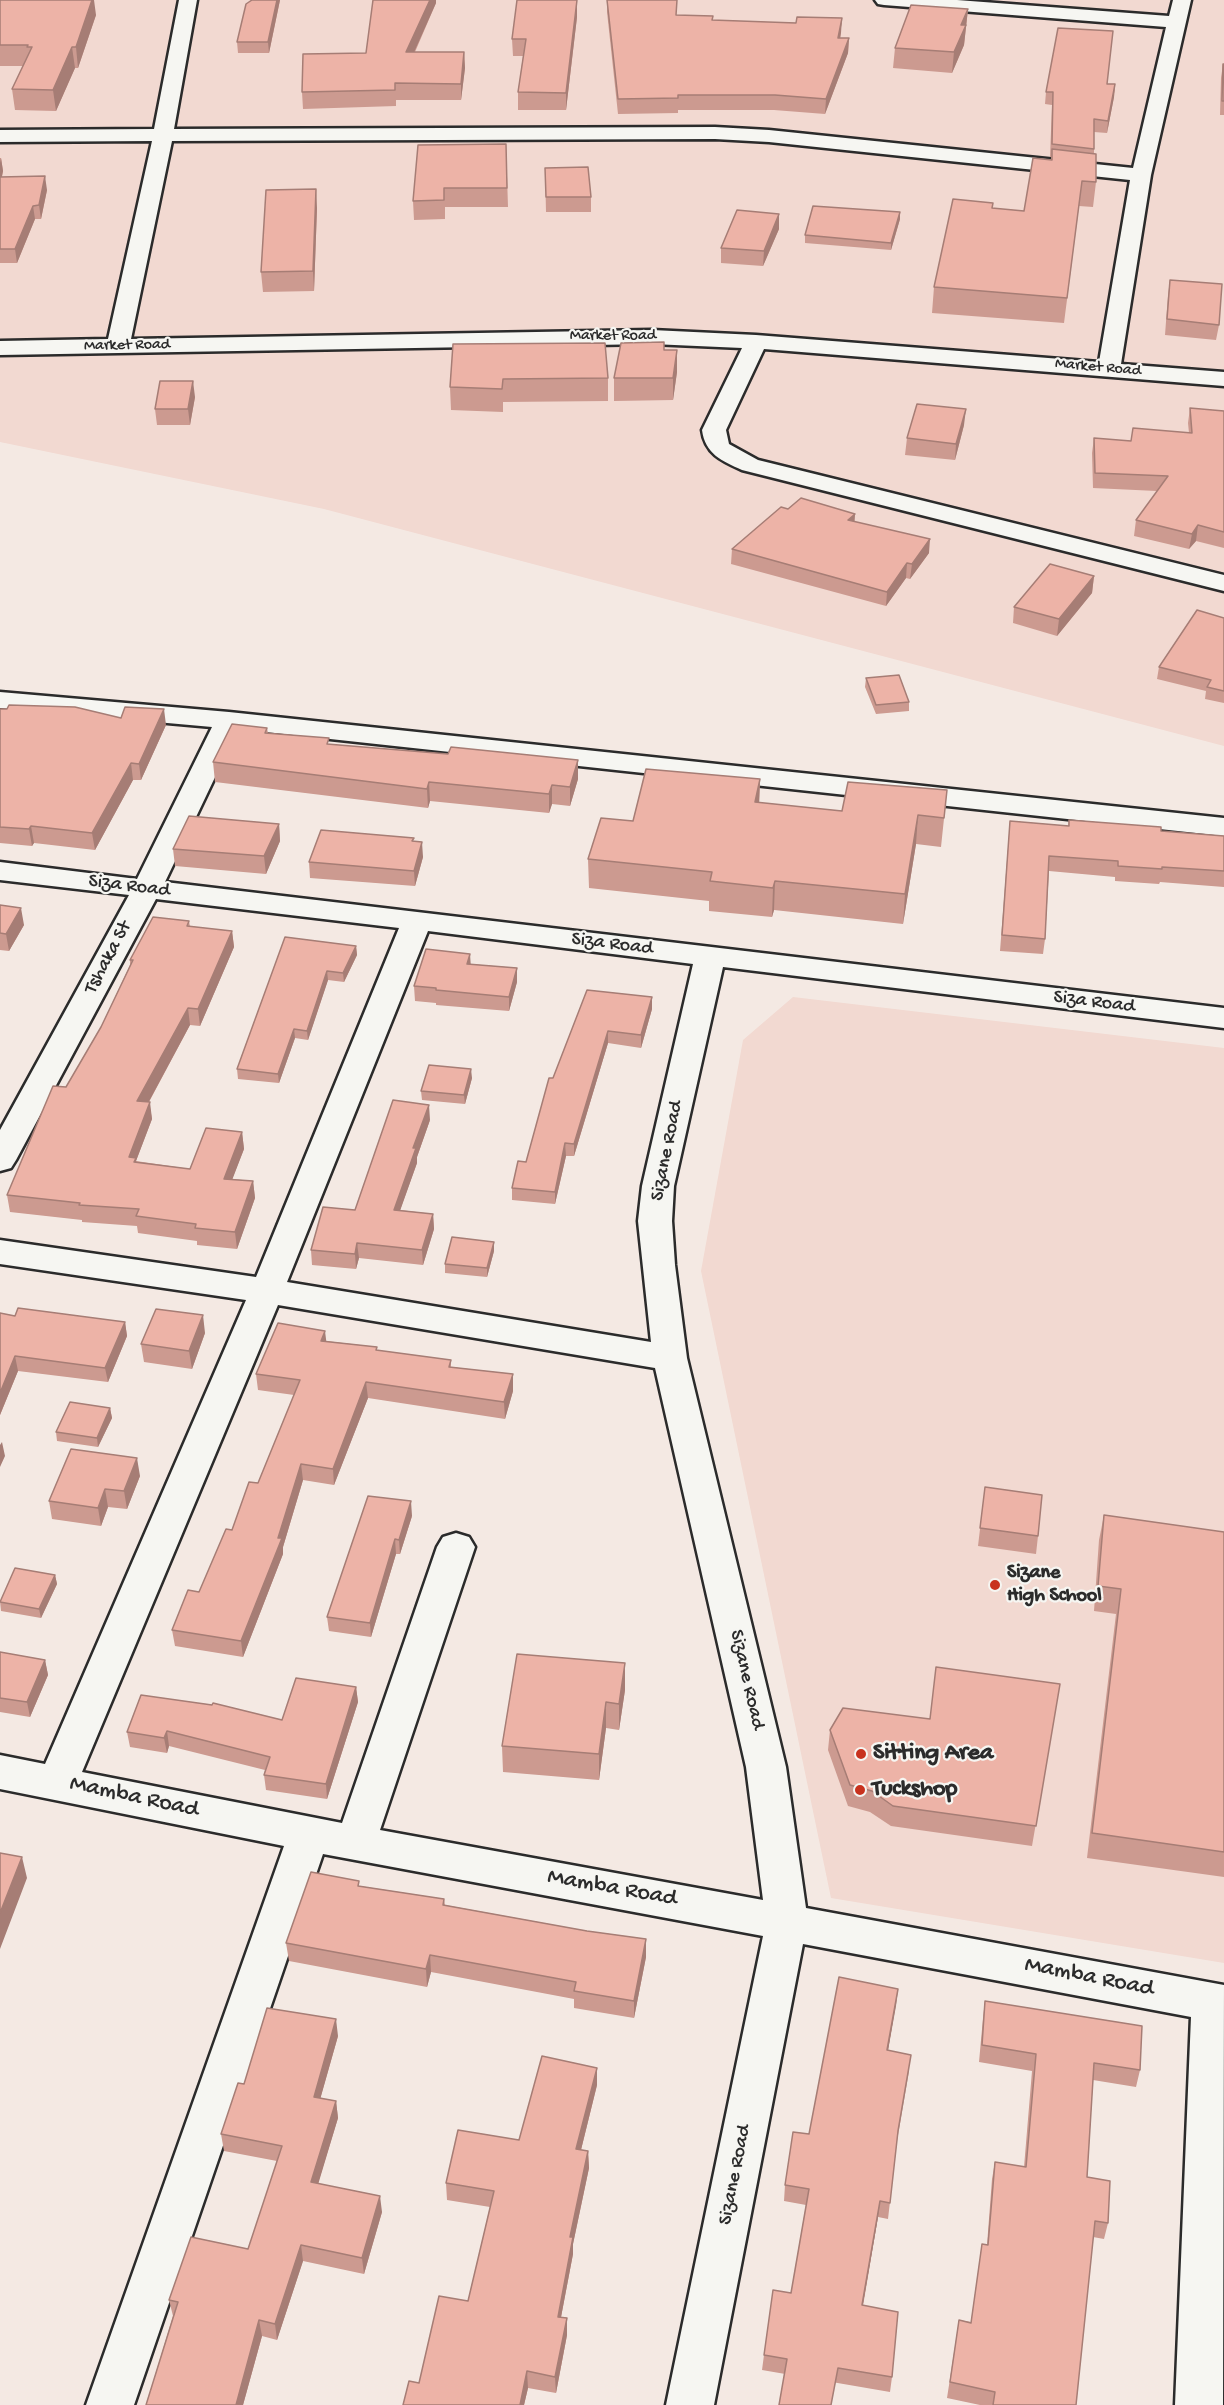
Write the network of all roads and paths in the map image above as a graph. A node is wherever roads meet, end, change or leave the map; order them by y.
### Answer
1 (188, 0) edge
2 (884, 0) edge
3 (1182, 0) edge
4 (1178, 22) junction
5 (163, 135) junction
6 (0, 136) edge
7 (1141, 175) junction
8 (756, 342) junction
9 (118, 347) junction
10 (0, 348) edge
11 (1109, 369) junction
12 (1224, 380) edge
13 (1224, 583) edge
14 (0, 700) edge
15 (229, 720) junction
16 (1224, 827) edge
17 (0, 871) edge
18 (147, 889) junction
19 (417, 921) junction
20 (710, 957) junction
21 (1224, 1018) edge
22 (0, 1160) edge
23 (0, 1252) edge
24 (267, 1291) junction
25 (669, 1358) junction
26 (456, 1547) dead end
27 (0, 1772) edge
28 (58, 1782) junction
29 (309, 1834) junction
30 (356, 1842) junction
31 (787, 1921) junction
32 (1219, 2003) edge
33 (110, 2405) edge
34 (690, 2405) edge
35 (1199, 2405) edge

1 - 5 street
2 - 4 street
3 - 4 street
4 - 7 street
5 - 6 street
5 - 7 street
5 - 9 street
7 - 11 street
8 - 9 street, Market Road
8 - 11 street, Market Road
8 - 13 street
9 - 10 street, Market Road
11 - 12 street, Market Road
14 - 15 street
15 - 16 street
15 - 18 street, Tshaka St
17 - 18 street, Siza Road
18 - 19 street, Siza Road
18 - 22 street, Tshaka St
19 - 20 street, Siza Road
19 - 24 street
20 - 21 street, Siza Road
20 - 25 street, Sizane Road
23 - 24 street
24 - 25 street
24 - 28 street
25 - 31 street, Sizane Road
26 - 30 street
27 - 28 street, Mamba Road
28 - 29 street, Mamba Road
29 - 30 street, Mamba Road
29 - 33 street
30 - 31 street, Mamba Road
31 - 32 street, Mamba Road
31 - 34 street, Sizane Road
32 - 35 street

